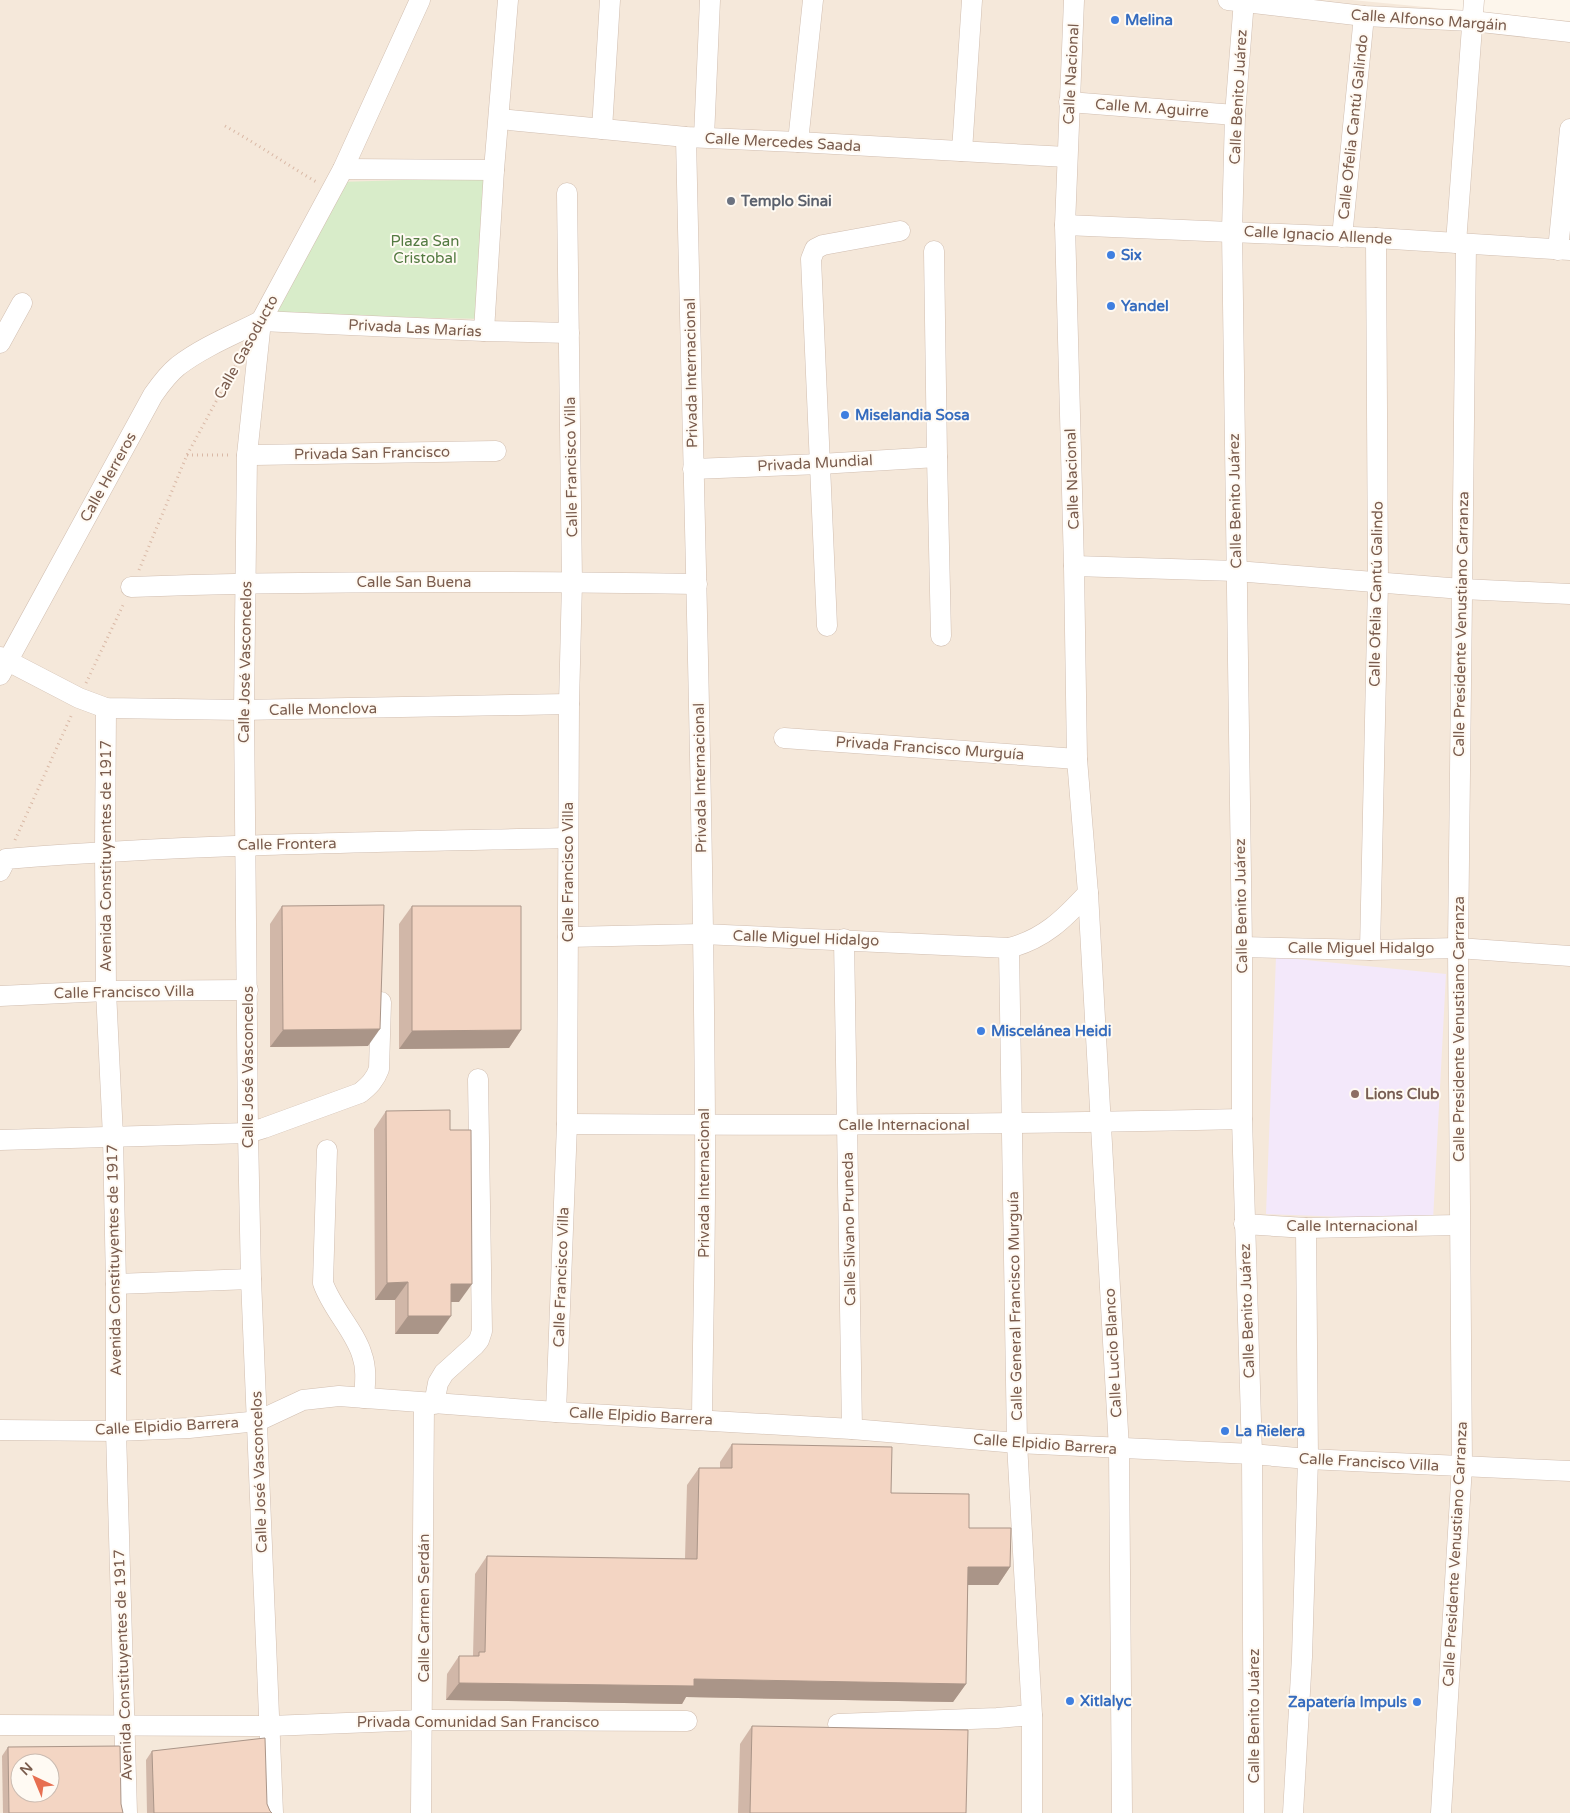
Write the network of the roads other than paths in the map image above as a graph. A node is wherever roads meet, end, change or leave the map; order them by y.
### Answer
1 (420, 0) edge
2 (508, 0) edge
3 (610, 0) edge
4 (710, 0) edge
5 (813, 0) edge
6 (972, 0) edge
7 (1074, 0) edge
8 (1239, 0) edge
9 (1474, 0) edge
10 (1364, 16) junction
11 (1472, 21) junction
12 (1570, 32) edge
13 (1069, 102) junction
14 (1235, 115) junction
15 (499, 119) junction
16 (602, 129) junction
17 (1570, 129) edge
18 (695, 137) junction
19 (798, 142) junction
20 (962, 151) junction
21 (1067, 157) junction
22 (343, 169) junction
23 (494, 170) junction
24 (567, 193) dead end
25 (1065, 225) junction
26 (900, 230) dead end
27 (1232, 231) junction
28 (1342, 237) junction
29 (1376, 238) junction
30 (1461, 243) junction
31 (1564, 250) edge
32 (934, 251) dead end
33 (22, 303) dead end
34 (260, 321) junction
35 (484, 331) junction
36 (569, 333) junction
37 (0, 343) edge
38 (496, 451) dead end
39 (247, 455) junction
40 (937, 457) junction
41 (820, 464) junction
42 (693, 469) junction
43 (1074, 566) junction
44 (1236, 571) junction
45 (246, 582) junction
46 (572, 582) junction
47 (1378, 583) junction
48 (697, 584) junction
49 (131, 587) road end
50 (1462, 589) junction
51 (1570, 594) edge
52 (827, 626) dead end
53 (941, 636) dead end
54 (3, 664) edge
55 (569, 704) junction
56 (106, 708) junction
57 (244, 710) junction
58 (784, 738) dead end
59 (1077, 759) junction
60 (568, 838) junction
61 (246, 845) junction
62 (105, 851) junction
63 (3, 865) edge
64 (1088, 893) junction
65 (702, 934) junction
66 (568, 936) junction
67 (844, 939) junction
68 (1242, 946) junction
69 (1009, 948) junction
70 (1458, 948) junction
71 (1370, 950) junction
72 (1570, 956) edge
73 (382, 979) edge
74 (248, 990) junction
75 (106, 991) junction
76 (0, 996) edge
77 (478, 1079) dead end
78 (1242, 1119) junction
79 (1100, 1122) junction
80 (567, 1124) junction
81 (1011, 1124) junction
82 (705, 1125) junction
83 (848, 1125) junction
84 (248, 1134) junction
85 (113, 1137) junction
86 (0, 1140) edge
87 (326, 1150) dead end
88 (1244, 1224) junction
89 (1459, 1225) junction
90 (1306, 1228) junction
91 (251, 1279) junction
92 (116, 1284) junction
93 (364, 1398) junction
94 (429, 1404) junction
95 (556, 1412) junction
96 (702, 1419) junction
97 (258, 1421) junction
98 (852, 1429) junction
99 (0, 1430) edge
100 (116, 1431) junction
101 (1017, 1443) junction
102 (1119, 1449) junction
103 (1252, 1454) junction
104 (1287, 1458) joint
105 (1308, 1459) junction
106 (1462, 1466) junction
107 (1570, 1471) edge
108 (1032, 1715) junction
109 (423, 1720) junction
110 (687, 1721) dead end
111 (838, 1724) dead end
112 (0, 1725) edge
113 (124, 1726) junction
114 (270, 1726) junction
115 (127, 1813) edge
116 (273, 1813) edge
117 (422, 1813) edge
118 (1032, 1813) edge
119 (1122, 1813) edge
120 (1254, 1813) edge
121 (1293, 1813) edge
122 (1441, 1813) edge

1 - 22 street, Calle Gasoducto
2 - 15 street
3 - 16 street
4 - 18 street
5 - 19 street
6 - 20 street
7 - 13 street, Calle Nacional
8 - 10 street, Calle Alfonso Margáin
8 - 14 street, Calle Benito Juárez
9 - 11 street, Calle Presidente Venustiano Carranza
10 - 11 street, Calle Alfonso Margáin
10 - 28 street, Calle Ofelia Cantú Galindo
11 - 12 street, Calle Alfonso Margáin
11 - 30 street, Calle Presidente Venustiano Carranza
13 - 14 street, Calle M. Aguirre
13 - 21 street, Calle Nacional
14 - 27 street, Calle Benito Juárez
15 - 16 street, Calle Mercedes Saada
15 - 23 street
16 - 18 street, Calle Mercedes Saada
17 - 31 street
18 - 19 street, Calle Mercedes Saada
18 - 42 street, Privada Internacional
19 - 20 street, Calle Mercedes Saada
20 - 21 street, Calle Mercedes Saada
21 - 25 street, Calle Nacional
22 - 23 street
22 - 34 street, Calle Gasoducto
23 - 35 street
24 - 36 street, Calle Francisco Villa
25 - 27 street, Calle Ignacio Allende
25 - 43 street, Calle Nacional
26 - 41 street
27 - 28 street, Calle Ignacio Allende
27 - 44 street, Calle Benito Juárez
28 - 29 street, Calle Ignacio Allende
29 - 30 street, Calle Ignacio Allende
29 - 47 street, Calle Ofelia Cantú Galindo
30 - 31 street, Calle Ignacio Allende
30 - 50 street, Calle Presidente Venustiano Carranza
32 - 40 street
33 - 37 street
34 - 35 street, Privada Las Marías
34 - 39 street, Calle José Vasconcelos
34 - 54 street, Calle Herreros
35 - 36 street, Privada Las Marías
36 - 46 street, Calle Francisco Villa
38 - 39 street, Privada San Francisco
39 - 45 street, Calle José Vasconcelos
40 - 41 street, Privada Mundial
40 - 53 street
41 - 42 street, Privada Mundial
41 - 52 street
42 - 48 street, Privada Internacional
43 - 44 street
43 - 59 street, Calle Nacional
44 - 47 street
44 - 68 street, Calle Benito Juárez
45 - 46 street, Calle San Buena
45 - 49 street, Calle San Buena
45 - 57 street, Calle José Vasconcelos
46 - 48 street, Calle San Buena
46 - 55 street, Calle Francisco Villa
47 - 50 street
47 - 71 street, Calle Ofelia Cantú Galindo
48 - 65 street, Privada Internacional
50 - 51 street
50 - 70 street, Calle Presidente Venustiano Carranza
54 - 56 street, Calle Monclova
55 - 57 street, Calle Monclova
55 - 60 street, Calle Francisco Villa
56 - 57 street, Calle Monclova
56 - 62 street, Avenida Constituyentes de 1917
57 - 61 street, Calle José Vasconcelos
58 - 59 street, Privada Francisco Murguía
59 - 64 street, Calle Nacional
60 - 61 street, Calle Frontera
60 - 66 street, Calle Francisco Villa
61 - 62 street, Calle Frontera
61 - 74 street, Calle José Vasconcelos
62 - 63 street, Calle Frontera
62 - 75 street, Avenida Constituyentes de 1917
64 - 69 street, Calle Miguel Hidalgo
64 - 79 street, Calle Lucio Blanco
65 - 66 street, Calle Miguel Hidalgo
65 - 67 street, Calle Miguel Hidalgo
65 - 82 street, Privada Internacional
66 - 80 street, Calle Francisco Villa
67 - 69 street, Calle Miguel Hidalgo
67 - 83 street, Calle Silvano Pruneda
68 - 71 street, Calle Miguel Hidalgo
68 - 78 street, Calle Benito Juárez
69 - 81 street, Calle General Francisco Murguía
70 - 71 street, Calle Miguel Hidalgo
70 - 72 street, Calle Miguel Hidalgo
70 - 89 street, Calle Presidente Venustiano Carranza
73 - 84 street
74 - 75 street, Calle Francisco Villa
74 - 84 street, Calle José Vasconcelos
75 - 76 street, Calle Francisco Villa
75 - 85 street, Avenida Constituyentes de 1917
77 - 94 street, Calle Carmen Serdán
78 - 79 street, Calle Internacional
78 - 88 street, Calle Benito Juárez
79 - 81 street, Calle Internacional
79 - 102 street, Calle Lucio Blanco
80 - 82 street, Calle Internacional
80 - 95 street, Calle Francisco Villa
81 - 83 street, Calle Internacional
81 - 101 street, Calle General Francisco Murguía
82 - 83 street, Calle Internacional
82 - 96 street, Privada Internacional
83 - 98 street, Calle Silvano Pruneda
84 - 85 street
84 - 91 street, Calle José Vasconcelos
85 - 86 street
85 - 92 street, Avenida Constituyentes de 1917
87 - 93 street
88 - 90 street, Calle Internacional
88 - 103 street, Calle Benito Juárez
89 - 90 street, Calle Internacional
89 - 106 street, Calle Presidente Venustiano Carranza
90 - 105 street
91 - 92 street
91 - 97 street, Calle José Vasconcelos
92 - 100 street, Avenida Constituyentes de 1917
93 - 94 street, Calle Elpidio Barrera
93 - 97 street, Calle Elpidio Barrera
94 - 95 street, Calle Elpidio Barrera
94 - 109 street, Calle Carmen Serdán
95 - 96 street, Calle Elpidio Barrera
96 - 98 street, Calle Elpidio Barrera
97 - 100 street, Calle Elpidio Barrera
97 - 114 street, Calle José Vasconcelos
98 - 101 street, Calle Elpidio Barrera
99 - 100 street, Calle Elpidio Barrera
100 - 113 street, Avenida Constituyentes de 1917
101 - 102 street, Calle Elpidio Barrera
101 - 108 street, Calle General Francisco Murguía
102 - 103 street, Calle Elpidio Barrera
102 - 119 street, Calle Lucio Blanco
103 - 104 street, Calle Elpidio Barrera
103 - 120 street, Calle Benito Juárez
104 - 105 street, Calle Francisco Villa
105 - 106 street, Calle Francisco Villa
105 - 121 street
106 - 107 street, Calle Francisco Villa
106 - 122 street, Calle Presidente Venustiano Carranza
108 - 111 street
108 - 118 street, Calle General Francisco Murguía
109 - 110 street, Privada Comunidad San Francisco
109 - 114 street, Privada Comunidad San Francisco
109 - 117 street, Calle Carmen Serdán
112 - 113 street, Privada Comunidad San Francisco
113 - 114 street, Privada Comunidad San Francisco
113 - 115 street, Avenida Constituyentes de 1917
114 - 116 street, Calle José Vasconcelos

